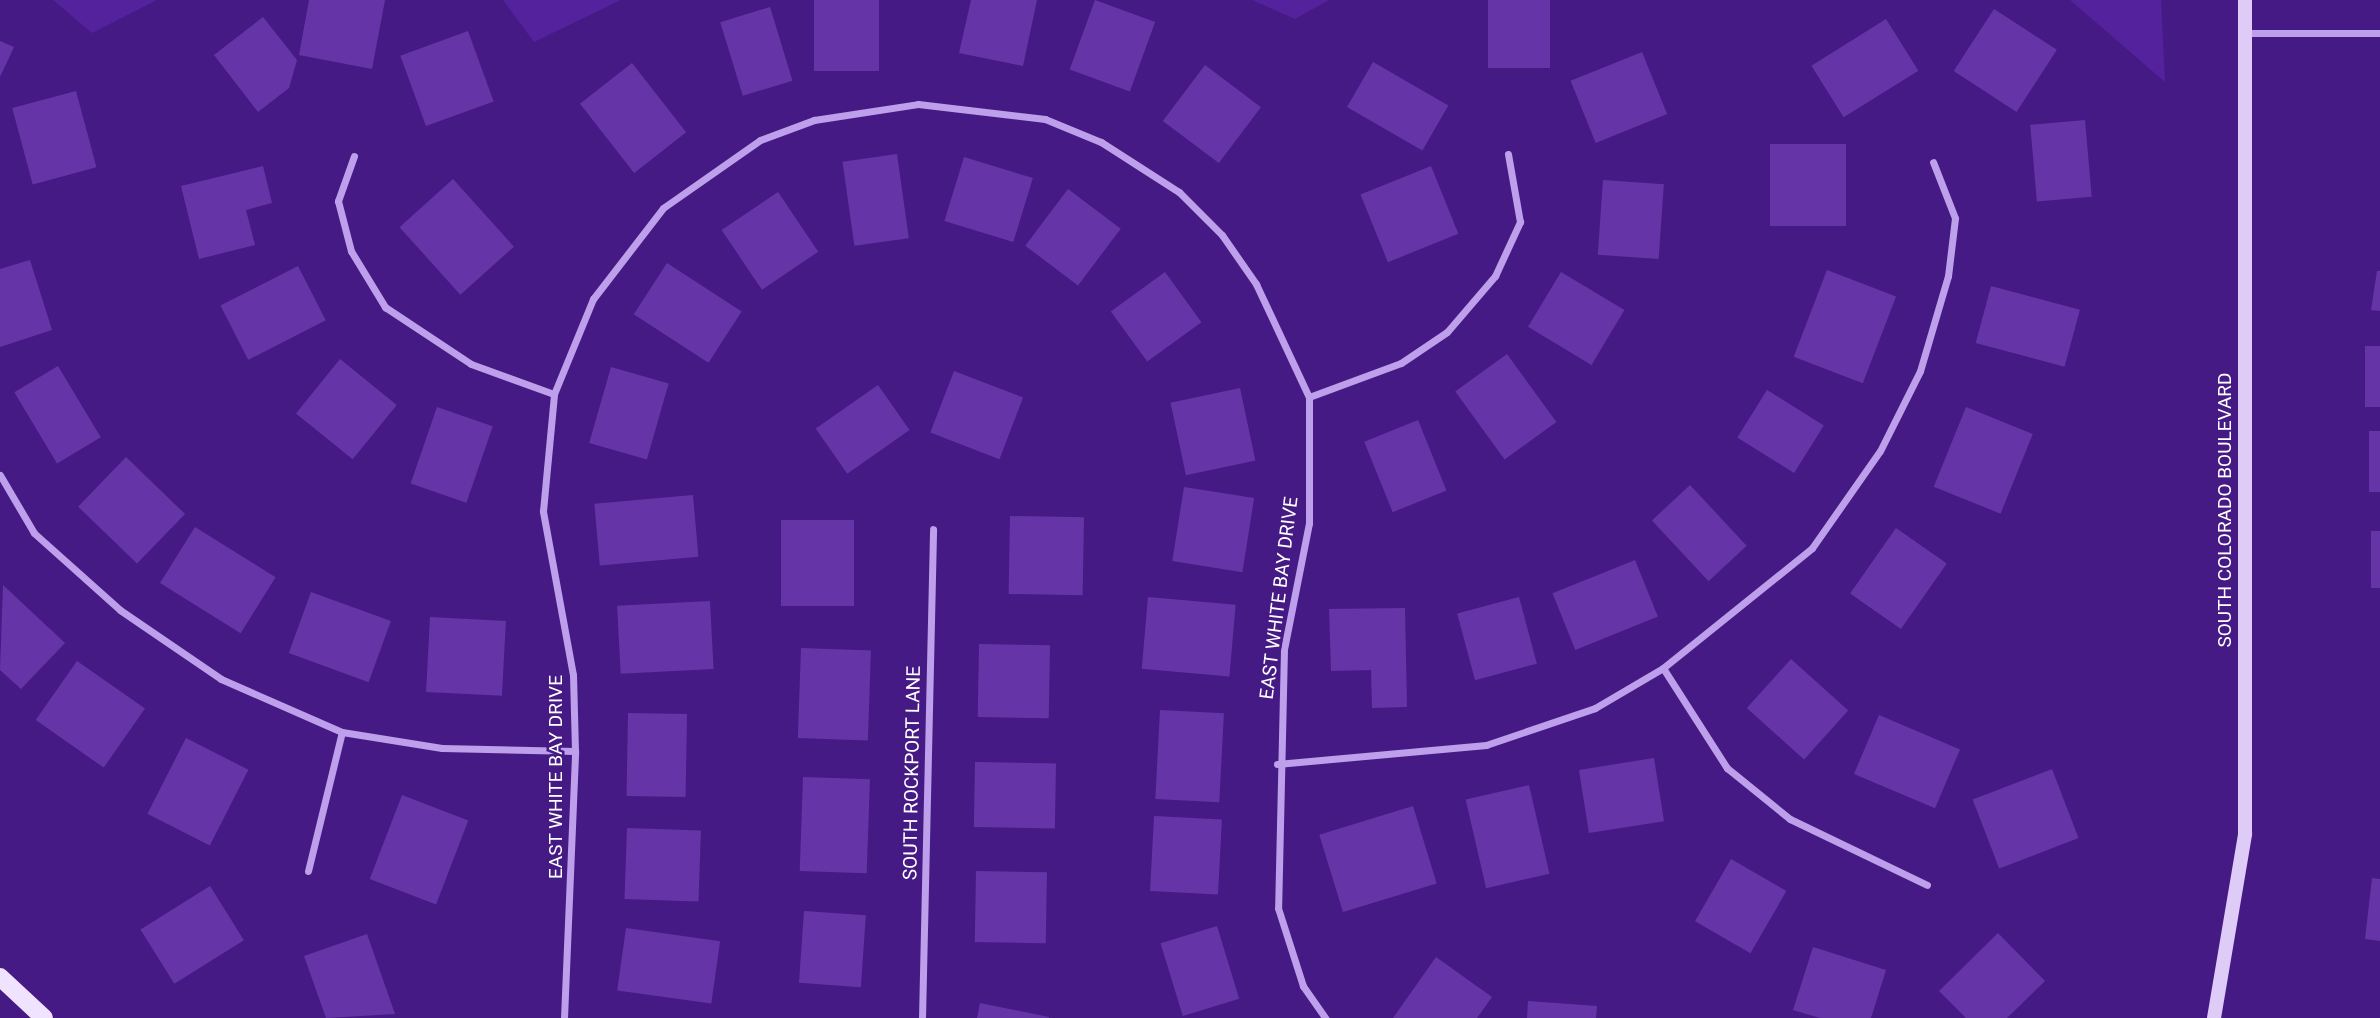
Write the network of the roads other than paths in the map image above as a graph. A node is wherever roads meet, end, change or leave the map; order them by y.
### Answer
1 (2245, 0) edge
2 (2245, 33) junction
3 (2380, 33) edge
4 (1508, 154) dead end
5 (354, 156) dead end
6 (1933, 162) dead end
7 (554, 394) junction
8 (1309, 397) junction
9 (0, 475) edge
10 (933, 529) dead end
11 (1663, 668) junction
12 (342, 733) junction
13 (575, 751) junction
14 (1277, 764) junction
15 (308, 872) dead end
16 (1927, 885) dead end
17 (0, 977) edge
18 (44, 1018) edge
19 (564, 1018) edge
20 (922, 1018) edge
21 (1325, 1018) edge
22 (2214, 1018) edge

1 - 2 main road, SOUTH COLORADO BOULEVARD
2 - 3 street
2 - 22 main road, SOUTH COLORADO BOULEVARD
4 - 8 street
5 - 7 street
6 - 11 street
7 - 8 street, EAST WHITE BAY DRIVE
7 - 13 street, EAST WHITE BAY DRIVE
8 - 14 street, EAST WHITE BAY DRIVE
9 - 12 street
10 - 20 street, SOUTH ROCKPORT LANE
11 - 14 street
11 - 16 street
12 - 13 street
12 - 15 street
13 - 19 street, EAST WHITE BAY DRIVE
14 - 21 street, EAST WHITE BAY DRIVE
17 - 18 main road

